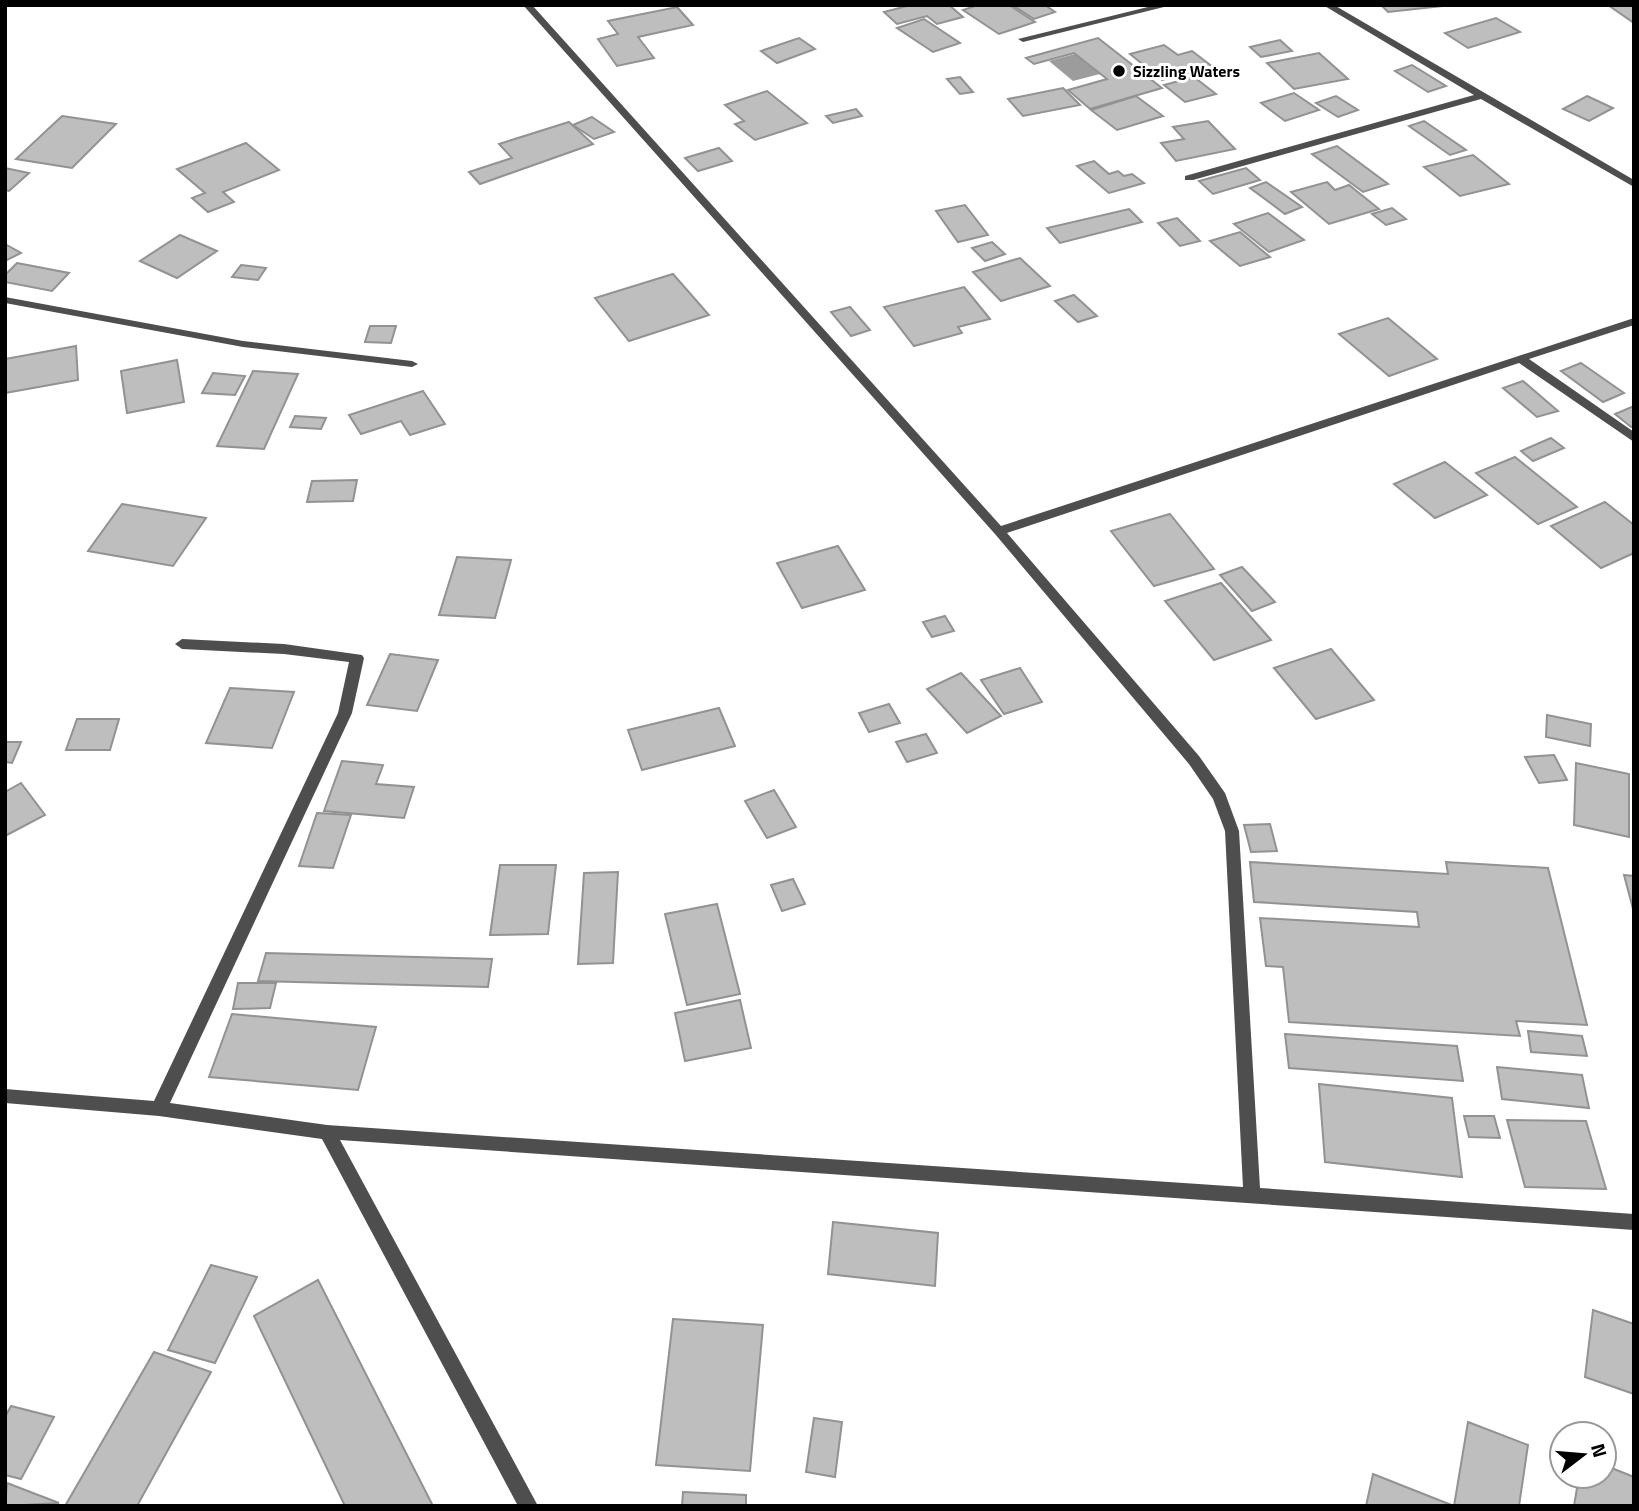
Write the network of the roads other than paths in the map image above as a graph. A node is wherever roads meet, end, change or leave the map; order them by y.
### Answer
1 (527, 5) edge
2 (1168, 5) edge
3 (1327, 5) edge
4 (1023, 39) dead end
5 (1482, 96) junction
6 (1189, 178) dead end
7 (1634, 184) edge
8 (5, 300) edge
9 (1634, 321) edge
10 (1520, 358) junction
11 (411, 364) dead end
12 (1634, 438) edge
13 (999, 531) junction
14 (182, 643) dead end
15 (5, 1096) edge
16 (159, 1109) junction
17 (327, 1132) junction
18 (1252, 1195) junction
19 (1634, 1222) edge
20 (529, 1506) edge

1 - 13 street
2 - 4 street
3 - 5 street
5 - 6 street
5 - 7 street
8 - 11 street
9 - 10 street
10 - 12 street
10 - 13 street
13 - 18 street
14 - 16 street
15 - 16 street
16 - 17 street
17 - 18 street
17 - 20 street
18 - 19 street

